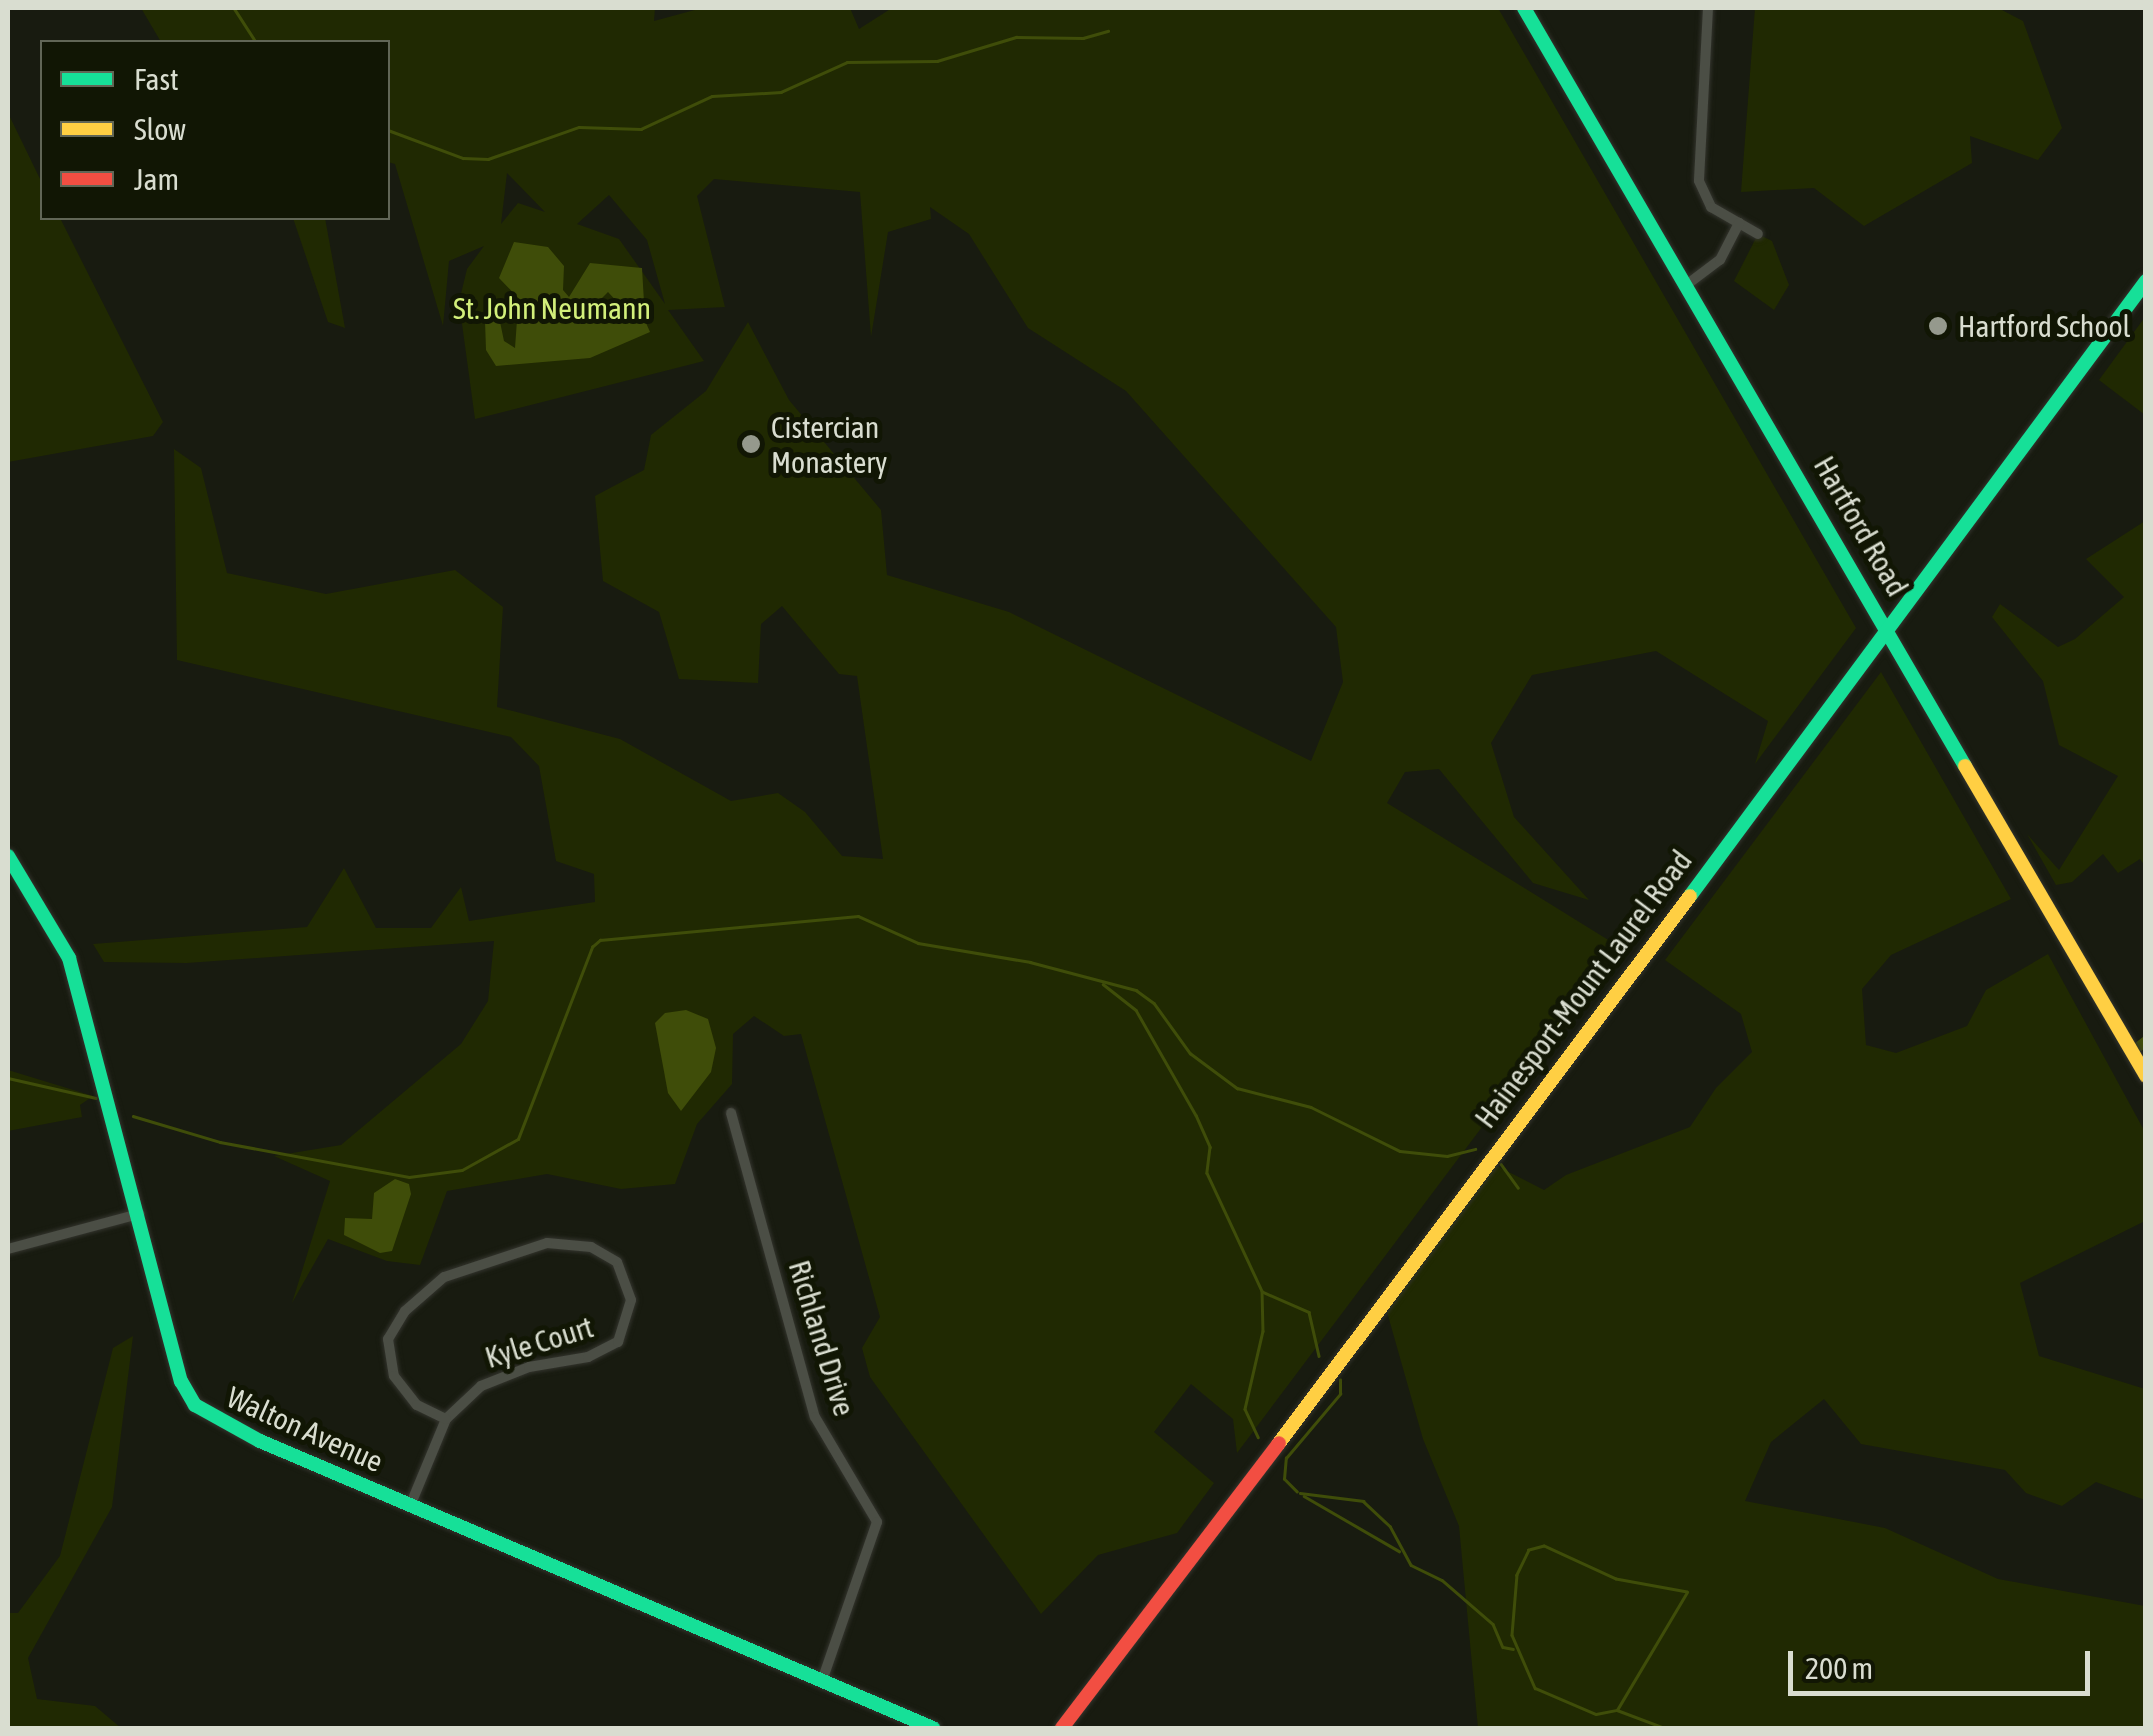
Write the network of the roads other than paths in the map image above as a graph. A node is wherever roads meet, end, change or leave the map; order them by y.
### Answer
1 (1524, 8) edge
2 (1708, 8) edge
3 (1739, 223) junction
4 (1758, 234) dead end
5 (2146, 280) edge
6 (1689, 283) junction
7 (1886, 625) junction
8 (8, 856) edge
9 (2146, 1076) edge
10 (731, 1113) dead end
11 (139, 1214) junction
12 (8, 1249) edge
13 (446, 1419) junction
14 (410, 1506) junction
15 (822, 1680) junction
16 (933, 1728) edge
17 (1062, 1728) edge

1 - 6 street, Hartford Road
2 - 3 street
3 - 4 street
3 - 6 street
5 - 7 street, Hainesport-Mount Laurel Road
6 - 7 street, Hartford Road
7 - 9 street, Hartford Road
7 - 17 street, Hainesport-Mount Laurel Road
8 - 11 street, Walton Avenue
10 - 15 street, Richland Drive
11 - 12 street
11 - 14 street, Walton Avenue
13 - 13 street, Kyle Court
13 - 14 street, Kyle Court
14 - 15 street, Walton Avenue
15 - 16 street, Walton Avenue

